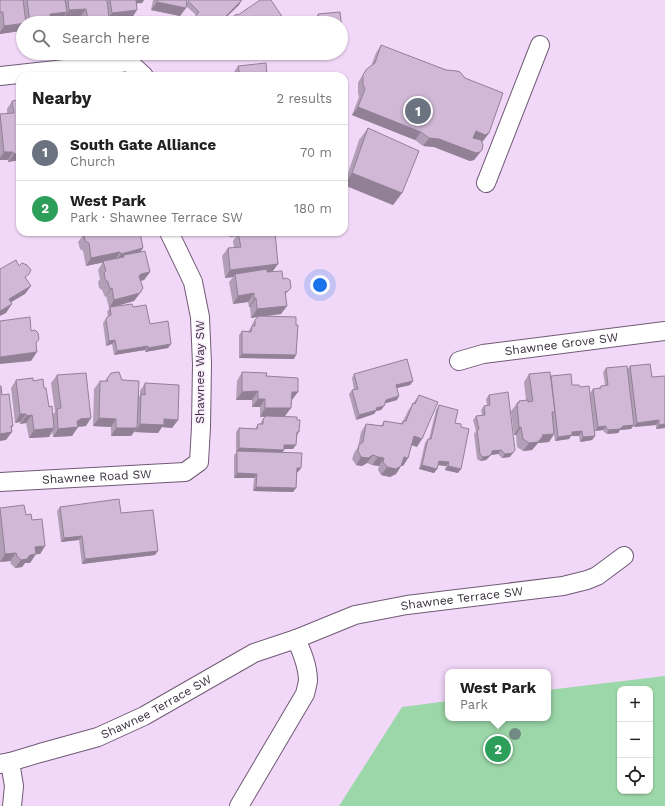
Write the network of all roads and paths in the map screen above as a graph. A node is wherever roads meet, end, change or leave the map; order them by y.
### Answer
1 (540, 45) dead end
2 (37, 72) edge
3 (140, 72) edge
4 (16, 74) edge
5 (0, 76) edge
6 (486, 182) dead end
7 (171, 236) edge
8 (665, 331) edge
9 (458, 361) dead end
10 (192, 467) joint
11 (0, 482) edge
12 (624, 556) dead end
13 (296, 639) junction
14 (5, 763) edge
15 (12, 806) edge
16 (239, 806) edge

1 - 6 street
2 - 3 street
4 - 5 street
7 - 10 street, Shawnee Way SW
8 - 9 street, Shawnee Grove SW
10 - 11 street, Shawnee Road SW
12 - 13 street, Shawnee Terrace SW
13 - 14 street, Shawnee Terrace SW
13 - 16 street
14 - 15 street, Shawnee Terrace SW

